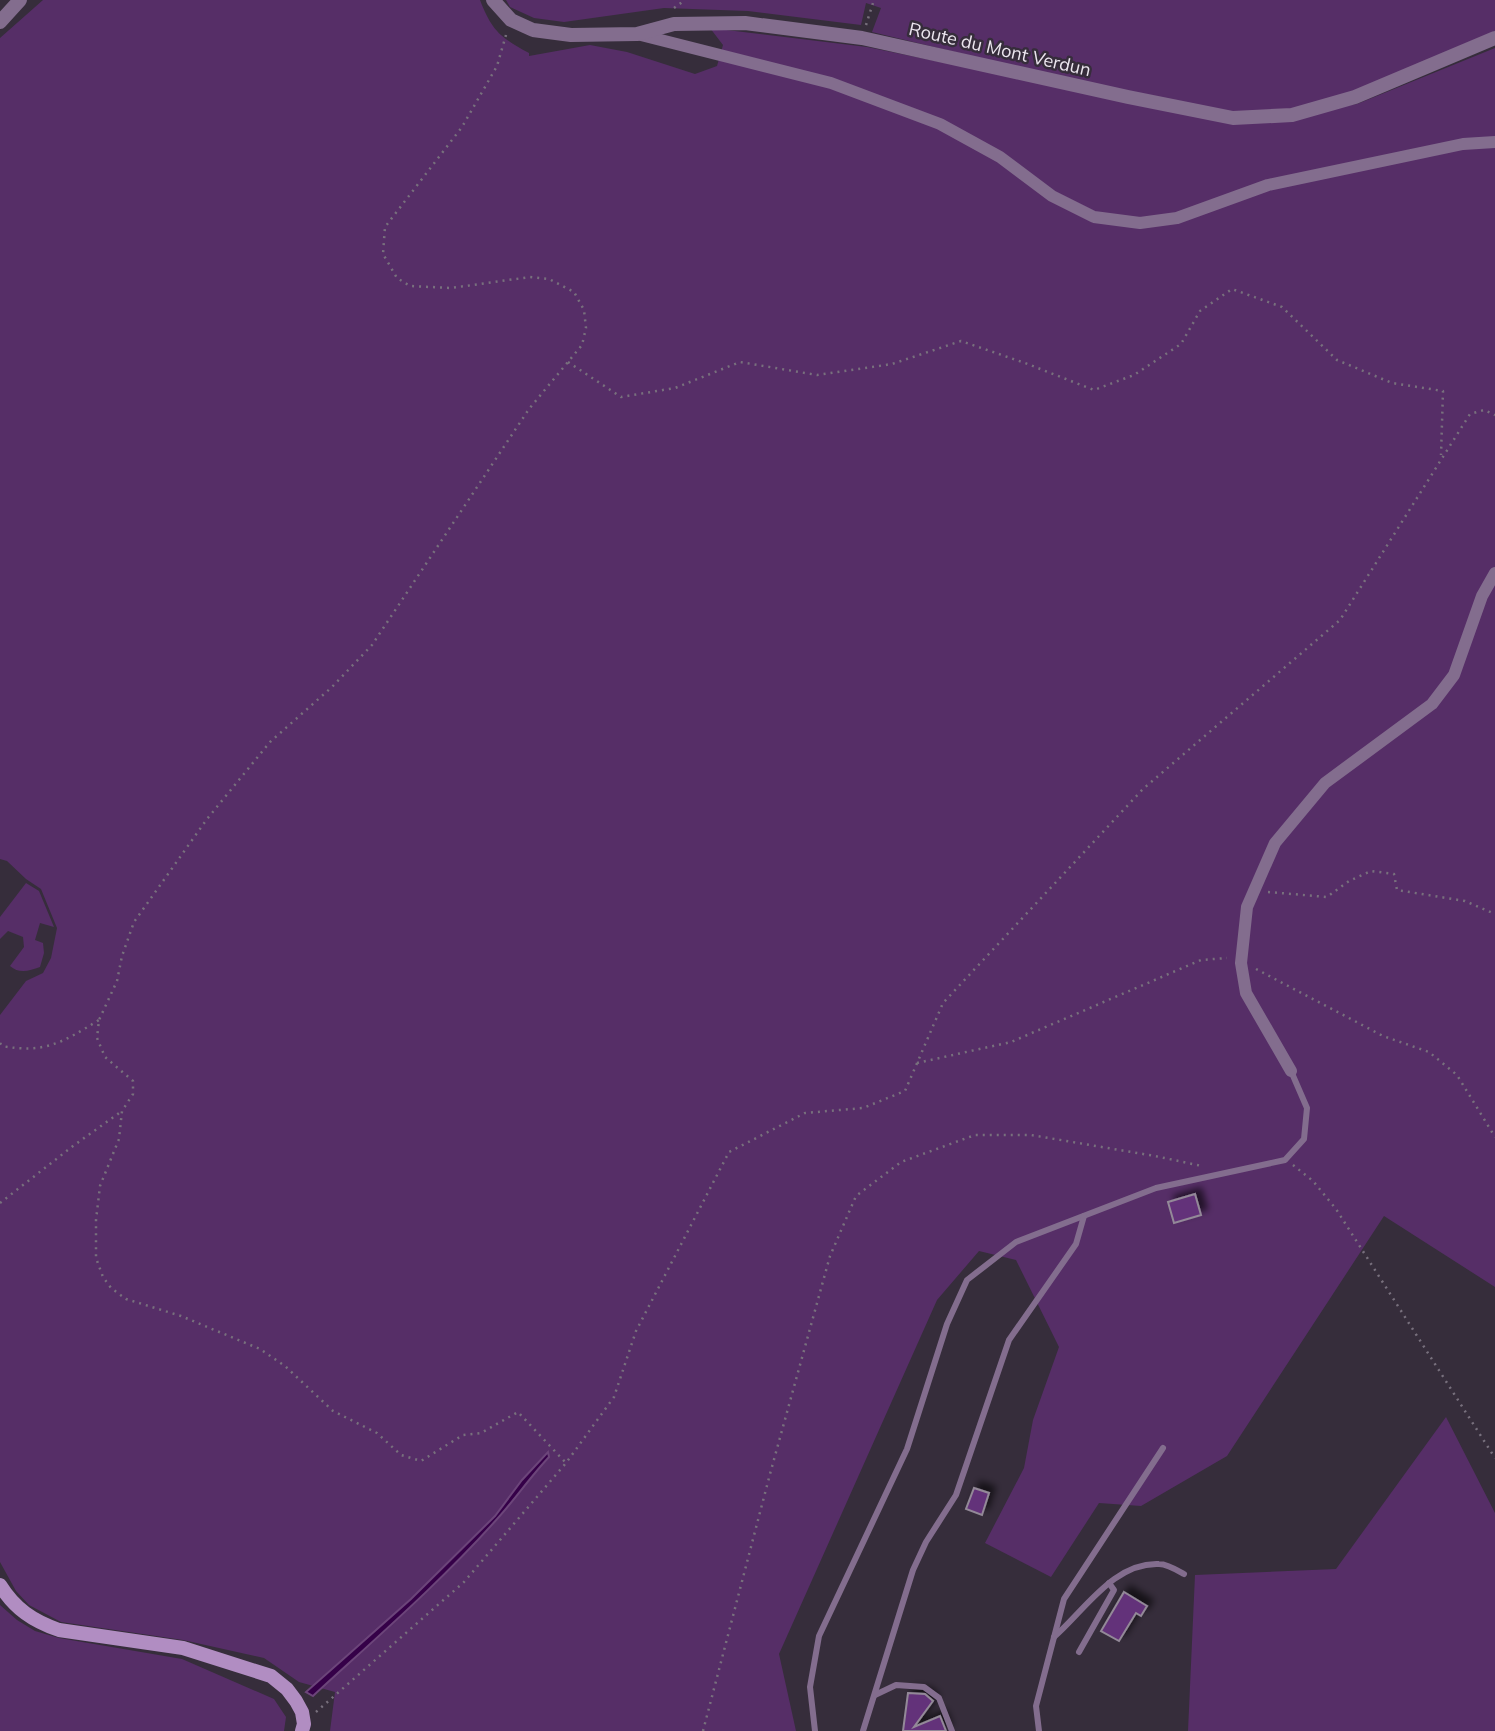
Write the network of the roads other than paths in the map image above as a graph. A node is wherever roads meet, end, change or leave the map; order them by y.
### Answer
1 (20, 0) edge
2 (493, 0) edge
3 (0, 22) edge
4 (637, 34) junction
5 (1495, 38) edge
6 (1495, 142) edge
7 (1495, 573) edge
8 (1291, 1071) joint
9 (1084, 1216) junction
10 (1163, 1448) dead end
11 (1185, 1574) dead end
12 (1109, 1583) junction
13 (0, 1585) edge
14 (1052, 1638) junction
15 (1079, 1652) dead end
16 (876, 1695) junction
17 (303, 1728) edge
18 (815, 1731) edge
19 (863, 1731) edge
20 (952, 1731) edge
21 (1039, 1731) edge

1 - 3 street
2 - 4 street, Route du Mont Verdun
4 - 5 street, Route du Mont Verdun
4 - 6 street
7 - 8 street
8 - 9 lane
9 - 16 lane
9 - 18 lane
10 - 14 lane
11 - 12 lane
12 - 14 lane
12 - 15 lane
13 - 17 main road
14 - 21 lane
16 - 19 lane
16 - 20 lane

